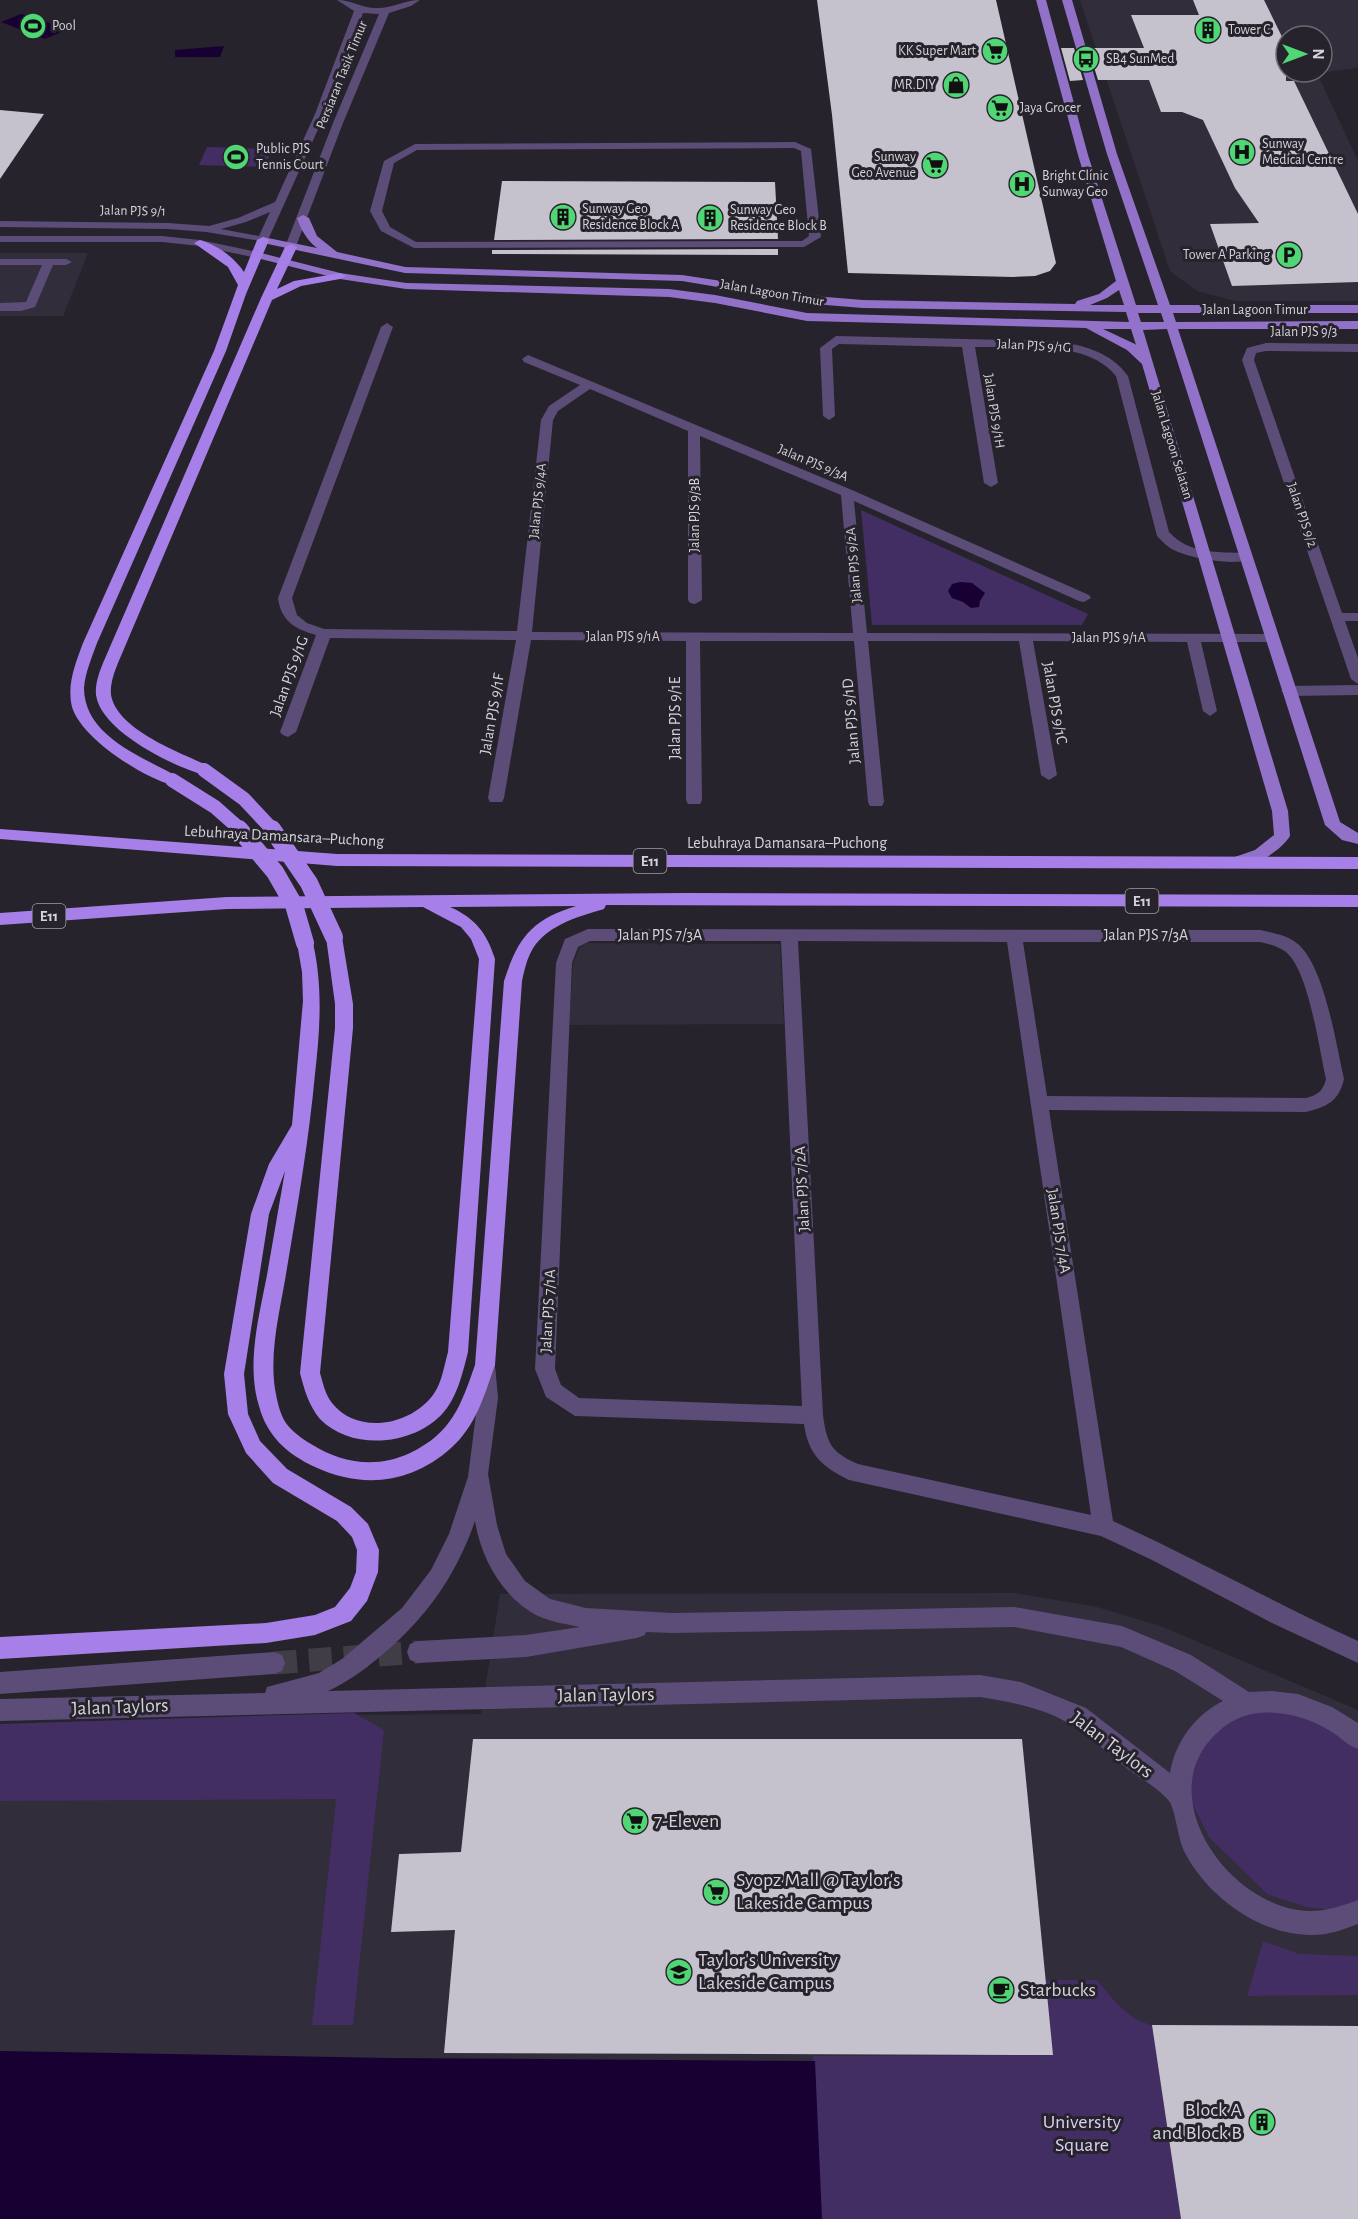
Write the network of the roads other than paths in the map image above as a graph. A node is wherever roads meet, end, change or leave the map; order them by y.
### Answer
1 (342, 0) edge
2 (415, 0) edge
3 (1041, 0) edge
4 (1067, 0) edge
5 (360, 9) junction
6 (385, 10) junction
7 (568, 142) joint
8 (279, 204) junction
9 (303, 218) junction
10 (0, 224) edge
11 (206, 229) junction
12 (0, 239) edge
13 (263, 240) junction
14 (200, 243) junction
15 (291, 247) junction
16 (257, 255) junction
17 (342, 258) junction
18 (0, 262) edge
19 (49, 262) junction
20 (66, 262) dead end
21 (284, 263) junction
22 (340, 276) junction
23 (1157, 281) junction
24 (1123, 282) junction
25 (244, 286) junction
26 (267, 298) junction
27 (0, 307) edge
28 (1067, 308) junction
29 (1131, 309) junction
30 (1166, 309) junction
31 (1217, 309) junction
32 (1358, 309) edge
33 (1171, 324) junction
34 (1083, 325) junction
35 (1225, 325) junction
36 (1358, 325) edge
37 (1136, 326) junction
38 (387, 327) dead end
39 (968, 344) junction
40 (1358, 348) edge
41 (1251, 351) joint
42 (1182, 357) junction
43 (528, 359) dead end
44 (1148, 364) junction
45 (588, 385) junction
46 (829, 416) dead end
47 (694, 429) junction
48 (991, 483) dead end
49 (848, 494) junction
50 (1205, 555) junction
51 (1245, 557) junction
52 (1084, 597) dead end
53 (695, 600) dead end
54 (1358, 616) edge
55 (1338, 617) junction
56 (324, 633) junction
57 (693, 636) junction
58 (861, 636) junction
59 (524, 637) junction
60 (1025, 637) junction
61 (1193, 638) junction
62 (1229, 638) junction
63 (1271, 638) junction
64 (1358, 680) edge
65 (1358, 690) edge
66 (1288, 691) junction
67 (1210, 711) dead end
68 (288, 732) dead end
69 (1049, 775) dead end
70 (496, 798) dead end
71 (693, 800) dead end
72 (876, 802) dead end
73 (0, 834) edge
74 (1358, 838) edge
75 (1235, 863) junction
76 (1358, 864) edge
77 (618, 899) junction
78 (1358, 901) edge
79 (424, 902) junction
80 (0, 920) edge
81 (1014, 934) junction
82 (789, 936) junction
83 (564, 963) joint
84 (1040, 1103) junction
85 (303, 1117) junction
86 (485, 1365) junction
87 (813, 1415) junction
88 (478, 1474) junction
89 (1103, 1527) junction
90 (672, 1623) junction
91 (0, 1648) edge
92 (418, 1652) tunnel mouth
93 (1358, 1652) edge
94 (274, 1663) tunnel mouth
95 (0, 1683) edge
96 (1246, 1703) junction
97 (236, 1704) junction
98 (0, 1710) edge
99 (1358, 1738) edge
100 (1179, 1794) junction
101 (1358, 1912) edge

1 - 5 street
2 - 6 street
3 - 24 main road, Jalan Lagoon Selatan
4 - 23 main road
5 - 6 street
5 - 8 street, Persiaran Tasik Timur
6 - 9 street, Persiaran Tasik Timur
7 - 7 street
8 - 11 street
8 - 13 street, Persiaran Tasik Timur
9 - 15 street, Persiaran Tasik Timur
9 - 17 main road
10 - 11 street, Jalan PJS 9/1
11 - 13 street, Jalan PJS 9/1
12 - 14 street, Jalan PJS 9/1
13 - 15 main road, Jalan Lagoon Timur
13 - 16 highway
14 - 16 street, Jalan PJS 9/1
14 - 25 highway
15 - 17 main road, Jalan Lagoon Timur
15 - 21 highway
16 - 21 main road, Jalan Lagoon Timur
16 - 25 highway
17 - 28 main road, Jalan Lagoon Timur
18 - 19 street
19 - 20 street
19 - 27 street
21 - 22 main road, Jalan Lagoon Timur
21 - 26 highway
22 - 26 highway
22 - 34 main road, Jalan Lagoon Timur
23 - 30 main road
23 - 31 main road
24 - 28 main road
24 - 29 main road, Jalan Lagoon Selatan
25 - 85 highway, bridge
26 - 79 highway, bridge
28 - 29 main road, Jalan Lagoon Timur
29 - 30 main road, Jalan Lagoon Timur
29 - 37 main road, Jalan Lagoon Selatan
30 - 31 main road, Jalan Lagoon Timur
30 - 33 main road
31 - 32 main road, Jalan Lagoon Timur
33 - 35 main road, Jalan Lagoon Timur
33 - 37 main road, Jalan Lagoon Timur
33 - 42 main road
34 - 37 main road, Jalan Lagoon Timur
34 - 44 main road
35 - 36 main road, Jalan Lagoon Timur
35 - 42 main road
37 - 44 main road, Jalan Lagoon Selatan
38 - 56 street, Jalan PJS 9/1A
39 - 46 street, Jalan PJS 9/1G
39 - 48 street, Jalan PJS 9/1H
39 - 50 street, Jalan PJS 9/1G
40 - 41 street, Jalan PJS 9/3
41 - 55 street, Jalan PJS 9/2
42 - 51 main road
43 - 45 street, Jalan PJS 9/3A
44 - 50 main road, Jalan Lagoon Selatan
45 - 47 street, Jalan PJS 9/3A
45 - 59 street, Jalan PJS 9/4A
47 - 49 street, Jalan PJS 9/3A
47 - 53 street, Jalan PJS 9/3B
49 - 52 street, Jalan PJS 9/3A
49 - 58 street, Jalan PJS 9/2A
50 - 51 street, Jalan PJS 9/1G
50 - 62 main road, Jalan Lagoon Selatan
51 - 63 main road
54 - 55 street
55 - 64 street, Jalan PJS 9/2
56 - 59 street, Jalan PJS 9/1A
56 - 68 street, Jalan PJS 9/1G
57 - 58 street, Jalan PJS 9/1A
57 - 59 street, Jalan PJS 9/1A
57 - 71 street, Jalan PJS 9/1E
58 - 60 street, Jalan PJS 9/1A
58 - 72 street, Jalan PJS 9/1D
59 - 70 street, Jalan PJS 9/1F
60 - 61 street, Jalan PJS 9/1A
60 - 69 street, Jalan PJS 9/1C
61 - 62 street, Jalan PJS 9/1A
61 - 67 street
62 - 63 street, Jalan PJS 9/1A
62 - 75 main road, Jalan Lagoon Selatan
63 - 66 main road
65 - 66 street
66 - 74 main road
73 - 75 highway, Lebuhraya Damansara–Puchong / E11
75 - 76 highway, Lebuhraya Damansara–Puchong / E11
77 - 78 highway, E11
77 - 79 highway, E11
77 - 86 highway
79 - 80 highway, E11
81 - 82 street, Jalan PJS 7/3A
81 - 84 street, Jalan PJS 7/4A
81 - 84 street, Jalan PJS 7/3A
82 - 83 street, Jalan PJS 7/3A
82 - 87 street, Jalan PJS 7/2A
83 - 87 street, Jalan PJS 7/1A
84 - 89 street, Jalan PJS 7/4A
85 - 86 highway
85 - 91 highway
86 - 88 street
87 - 89 street, Jalan PJS 7/2A
88 - 90 street
88 - 97 street
89 - 93 street
90 - 92 street
90 - 96 street
94 - 95 street, Jalan Taylors
96 - 99 street
96 - 100 street
97 - 98 street, Jalan Taylors
97 - 100 street, Jalan Taylors
100 - 101 street

